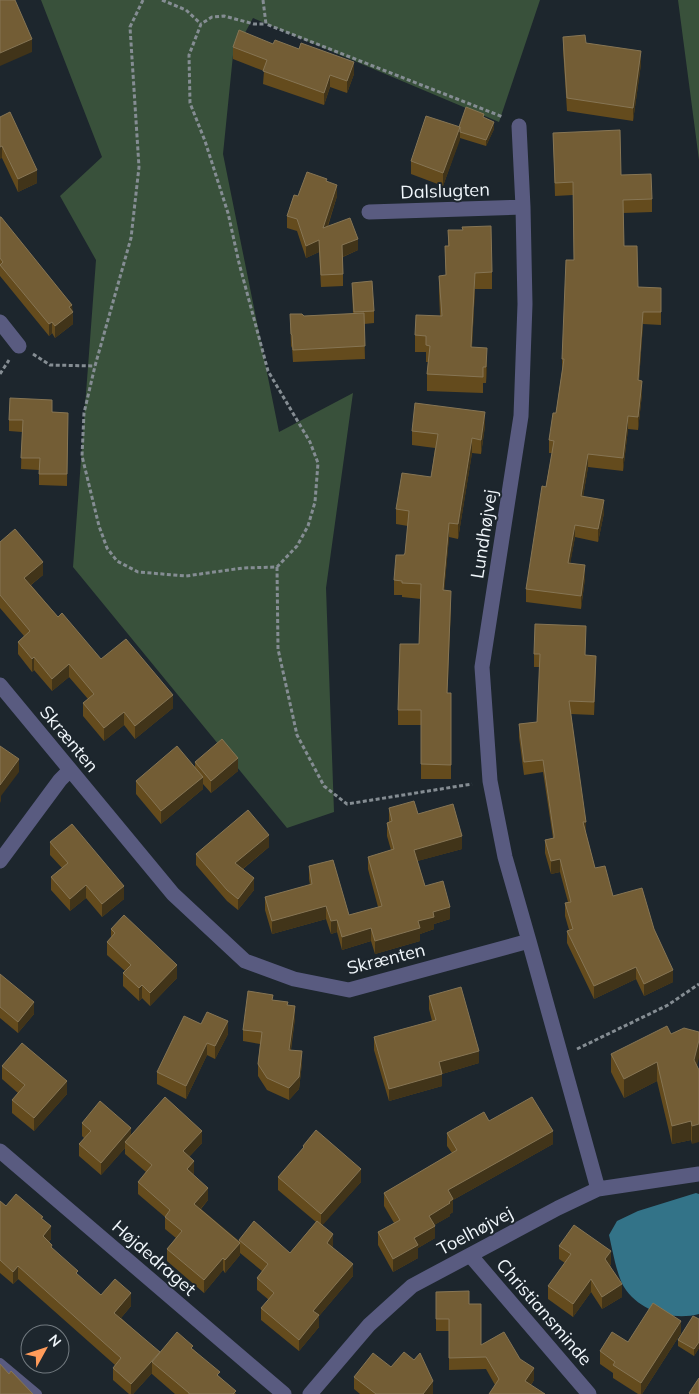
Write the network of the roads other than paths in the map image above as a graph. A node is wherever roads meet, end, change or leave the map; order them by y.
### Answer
1 (519, 126) road end
2 (523, 207) junction
3 (369, 212) dead end
4 (0, 322) edge
5 (19, 346) road end
6 (0, 686) edge
7 (70, 770) junction
8 (0, 861) edge
9 (529, 941) junction
10 (0, 1151) edge
11 (699, 1174) edge
12 (598, 1189) junction
13 (470, 1255) junction
14 (0, 1363) edge
15 (37, 1394) edge
16 (284, 1394) edge
17 (310, 1394) edge
18 (589, 1394) edge

1 - 2 street, Lundhøjvej
2 - 3 street, Dalslugten
2 - 9 street, Lundhøjvej
4 - 5 street
6 - 7 street, Skrænten
7 - 8 street
7 - 9 street, Skrænten
9 - 12 street
10 - 16 street, Højdedraget
11 - 12 street, Toelhøjvej
12 - 13 street, Toelhøjvej
13 - 17 street, Toelhøjvej
13 - 18 street, Christiansminde
14 - 15 lane

